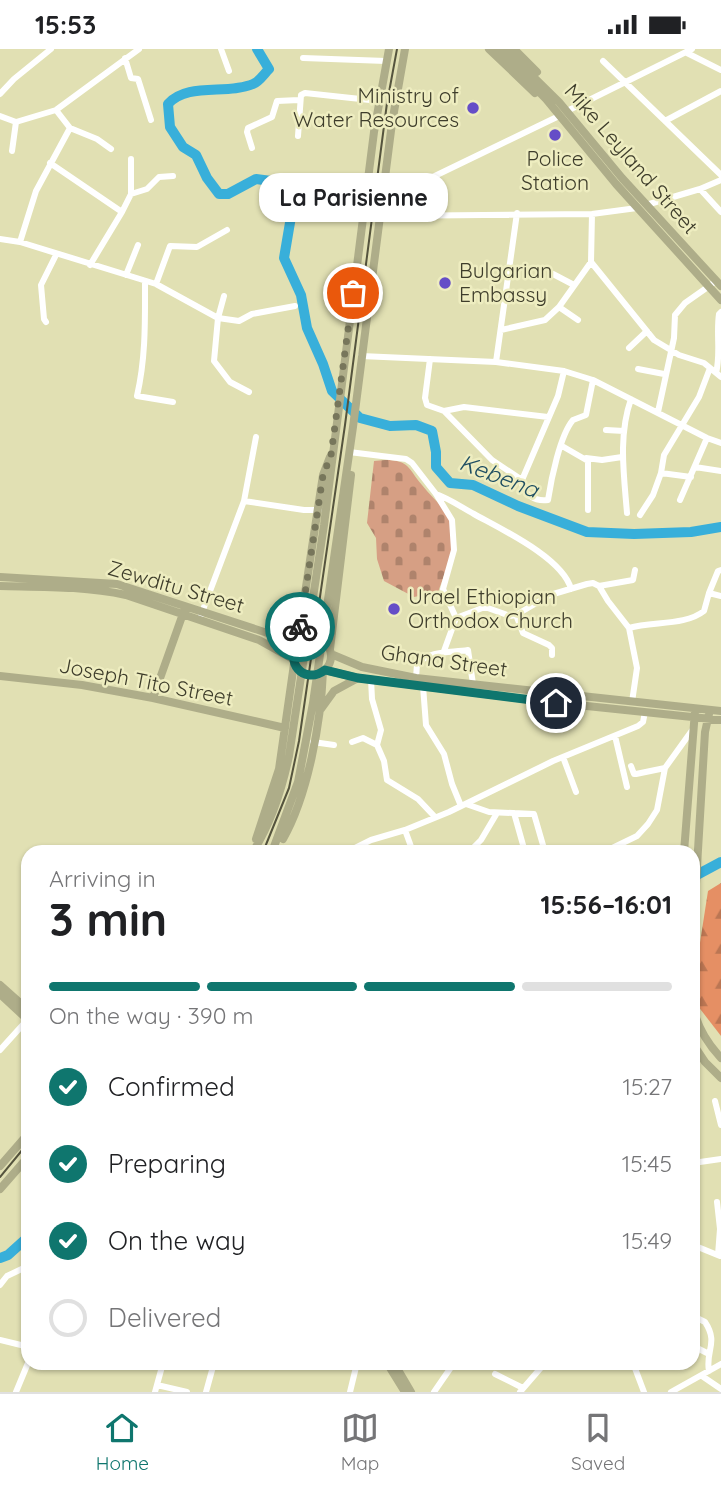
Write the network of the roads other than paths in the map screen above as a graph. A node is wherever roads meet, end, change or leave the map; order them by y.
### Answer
1 (51, 49) edge
2 (139, 49) edge
3 (221, 49) edge
4 (315, 49) edge
5 (347, 49) edge
6 (389, 49) edge
7 (405, 49) edge
8 (489, 49) edge
9 (497, 49) edge
10 (505, 49) edge
11 (515, 51) edge
12 (690, 51) edge
13 (125, 58) junction
14 (303, 58) dead end
15 (345, 58) junction
16 (317, 59) junction
17 (386, 61) junction
18 (603, 61) dead end
19 (721, 70) edge
20 (229, 71) dead end
21 (627, 82) junction
22 (721, 91) edge
23 (0, 94) edge
24 (299, 100) junction
25 (379, 101) junction
26 (560, 109) junction
27 (56, 110) junction
28 (0, 116) edge
29 (150, 120) dead end
30 (664, 121) junction
31 (16, 122) junction
32 (69, 128) junction
33 (298, 136) dead end
34 (252, 148) dead end
35 (111, 149) dead end
36 (12, 151) dead end
37 (131, 159) dead end
38 (50, 163) junction
39 (173, 176) dead end
40 (721, 177) edge
41 (700, 189) junction
42 (131, 194) junction
43 (381, 202) junction
44 (642, 207) junction
45 (122, 212) junction
46 (721, 212) edge
47 (517, 213) junction
48 (592, 214) junction
49 (379, 216) junction
50 (227, 230) dead end
51 (0, 239) edge
52 (20, 242) junction
53 (138, 245) dead end
54 (56, 254) junction
55 (591, 263) junction
56 (90, 265) junction
57 (554, 274) dead end
58 (126, 275) junction
59 (145, 281) junction
60 (156, 284) junction
61 (574, 285) junction
62 (715, 285) edge
63 (224, 296) dead end
64 (721, 300) edge
65 (295, 306) dead end
66 (559, 307) junction
67 (721, 312) edge
68 (218, 318) junction
69 (578, 320) dead end
70 (46, 322) dead end
71 (501, 330) junction
72 (647, 331) junction
73 (629, 348) dead end
74 (670, 349) junction
75 (361, 356) junction
76 (430, 359) junction
77 (496, 362) junction
78 (638, 369) dead end
79 (564, 371) junction
80 (716, 373) edge
81 (664, 374) junction
82 (593, 380) junction
83 (249, 392) dead end
84 (631, 399) junction
85 (173, 402) dead end
86 (444, 411) junction
87 (658, 412) junction
88 (548, 417) junction
89 (682, 425) junction
90 (606, 430) dead end
91 (624, 431) junction
92 (257, 437) dead end
93 (708, 438) junction
94 (721, 443) edge
95 (562, 446) junction
96 (349, 454) junction
97 (331, 455) junction
98 (622, 457) junction
99 (586, 458) junction
100 (695, 467) junction
101 (721, 471) edge
102 (661, 473) junction
103 (691, 477) junction
104 (522, 480) junction
105 (436, 494) junction
106 (680, 500) dead end
107 (244, 501) junction
108 (319, 510) junction
109 (588, 510) dead end
110 (627, 513) dead end
111 (640, 515) dead end
112 (721, 569) edge
113 (635, 570) dead end
114 (0, 577) edge
115 (0, 586) edge
116 (599, 586) junction
117 (571, 589) junction
118 (709, 593) junction
119 (721, 596) edge
120 (184, 609) junction
121 (302, 613) junction
122 (201, 614) junction
123 (516, 615) junction
124 (456, 618) junction
125 (629, 628) junction
126 (269, 632) junction
127 (301, 641) junction
128 (329, 649) junction
129 (444, 651) junction
130 (552, 655) dead end
131 (294, 661) junction
132 (323, 672) junction
133 (0, 676) edge
134 (358, 678) junction
135 (371, 678) junction
136 (416, 678) junction
137 (473, 684) junction
138 (423, 686) junction
139 (153, 698) junction
140 (632, 702) junction
141 (721, 711) edge
142 (645, 712) junction
143 (695, 712) junction
144 (318, 713) junction
145 (709, 714) junction
146 (721, 720) edge
147 (285, 728) junction
148 (693, 729) junction
149 (615, 736) junction
150 (313, 742) junction
151 (352, 743) dead end
152 (334, 745) dead end
153 (377, 745) junction
154 (563, 757) junction
155 (631, 766) dead end
156 (665, 768) junction
157 (690, 776) junction
158 (627, 787) dead end
159 (576, 792) dead end
160 (702, 793) junction
161 (463, 805) junction
162 (497, 813) junction
163 (514, 813) junction
164 (435, 817) junction
165 (699, 829) junction
166 (405, 830) junction
167 (255, 845) edge
168 (256, 845) edge
169 (275, 845) edge
170 (278, 845) edge
171 (362, 845) edge
172 (410, 845) edge
173 (477, 845) edge
174 (522, 845) edge
175 (543, 845) edge
176 (618, 845) edge
177 (685, 845) edge
178 (689, 845) edge
179 (698, 845) edge
180 (0, 985) edge
181 (0, 994) edge
182 (13, 1002) junction
183 (21, 1006) edge
184 (21, 1012) edge
185 (700, 1027) edge
186 (21, 1028) edge
187 (0, 1050) edge
188 (700, 1054) edge
189 (721, 1058) edge
190 (721, 1077) edge
191 (715, 1101) dead end
192 (721, 1125) edge
193 (21, 1142) edge
194 (721, 1159) edge
195 (700, 1162) edge
196 (21, 1165) edge
197 (0, 1166) edge
198 (0, 1189) edge
199 (717, 1202) dead end
200 (700, 1248) edge
201 (720, 1256) edge
202 (21, 1269) edge
203 (0, 1285) edge
204 (700, 1320) edge
205 (0, 1341) edge
206 (21, 1345) edge
207 (700, 1350) edge
208 (709, 1354) junction
209 (721, 1364) edge
210 (25, 1370) edge
211 (161, 1370) edge
212 (212, 1370) edge
213 (356, 1370) edge
214 (391, 1370) edge
215 (398, 1370) edge
216 (449, 1370) edge
217 (539, 1370) edge
218 (636, 1370) edge
219 (709, 1371) junction
220 (495, 1374) dead end
221 (702, 1375) junction
222 (156, 1389) edge
223 (721, 1389) edge
224 (522, 1390) edge
225 (16, 1392) edge
226 (187, 1392) edge
227 (206, 1392) edge
228 (350, 1392) edge
229 (405, 1392) edge
230 (411, 1392) edge
231 (434, 1392) edge
232 (644, 1392) edge
233 (671, 1392) edge

1 - 23 street
2 - 13 street
3 - 20 street
4 - 16 street
5 - 15 street
6 - 17 main road
7 - 43 main road
8 - 26 main road
9 - 26 main road, Mike Leyland Street
10 - 11 main road
11 - 26 main road
12 - 19 street
12 - 21 street
13 - 27 street
13 - 29 street
14 - 16 street
15 - 16 street
15 - 17 street
17 - 25 main road
18 - 21 street
21 - 26 street
21 - 30 street
22 - 30 street
24 - 25 street
24 - 33 street
24 - 34 street
25 - 97 main road
26 - 43 street
26 - 44 main road, Mike Leyland Street
27 - 31 street
27 - 32 street
28 - 31 street
30 - 40 street
31 - 36 street
32 - 35 street
32 - 38 street
37 - 42 street
38 - 45 street
38 - 52 street
39 - 42 street
40 - 41 street
41 - 44 street
41 - 46 street
42 - 45 street
43 - 49 main road
44 - 48 street
44 - 62 main road, Mike Leyland Street
45 - 56 street
47 - 48 street
47 - 49 street
47 - 71 street
48 - 55 street
49 - 75 main road
50 - 60 street
51 - 52 street
52 - 54 street
53 - 58 street
54 - 56 street
54 - 70 street
55 - 61 street
55 - 72 street
56 - 58 street
57 - 61 street
58 - 59 street
59 - 60 street
59 - 85 street
60 - 68 street
61 - 66 street
62 - 64 main road, Mike Leyland Street
62 - 74 street
63 - 68 street
65 - 68 street
66 - 69 street
66 - 71 street
67 - 80 street
68 - 83 street
71 - 77 street
72 - 73 street
72 - 74 street
74 - 80 street
74 - 81 street
75 - 76 street
75 - 96 main road
76 - 77 street
76 - 86 street
77 - 79 street
78 - 81 street
79 - 82 street
79 - 88 street
80 - 89 street
81 - 87 street
82 - 84 street
82 - 95 street
84 - 87 street
84 - 91 street
86 - 88 street
86 - 104 street
87 - 89 street
88 - 104 street
89 - 93 street
89 - 102 street
90 - 91 street
91 - 98 street
92 - 107 street
93 - 94 street
93 - 100 street
95 - 99 street
95 - 104 street
96 - 105 street
96 - 128 main road
96 - 169 main road
97 - 108 main road
97 - 168 main road
98 - 99 street
98 - 110 street
99 - 109 street
100 - 101 street
100 - 103 street
102 - 103 street
102 - 111 street
103 - 106 street
105 - 117 street
105 - 124 street
107 - 108 street
107 - 122 street
108 - 121 main road
112 - 118 street
113 - 116 street
114 - 120 main road, Zewditu Street
115 - 120 main road, Zewditu Street
116 - 117 street
116 - 125 street
117 - 123 street
118 - 119 street
118 - 125 street
120 - 122 main road, Zewditu Street
120 - 139 main road
121 - 126 main road
121 - 127 main road
122 - 126 main road, Zewditu Street
122 - 131 main road, Zewditu Street
123 - 124 street
123 - 130 street
124 - 129 street
125 - 140 street
126 - 127 main road, Zewditu Street
127 - 128 main road
127 - 131 main road
128 - 132 main road
128 - 136 main road, Ghana Street
129 - 136 street
129 - 137 street
131 - 132 main road
131 - 147 main road
132 - 134 main road, Ghana Street
132 - 144 main road
133 - 139 main road, Joseph Tito Street
134 - 135 main road, Ghana Street
134 - 144 main road
135 - 138 main road, Ghana Street
135 - 153 street
136 - 137 main road, Ghana Street
137 - 140 main road, Ghana Street
138 - 142 main road, Ghana Street
138 - 161 street
139 - 147 main road, Joseph Tito Street
140 - 143 main road, Ghana Street
141 - 145 main road, Ghana Street
142 - 143 main road, Ghana Street
142 - 149 street
143 - 145 main road, Ghana Street
143 - 148 main road
144 - 150 main road
145 - 146 main road, Ghana Street
145 - 160 main road
147 - 167 main road
148 - 156 street
148 - 157 main road
149 - 154 street
149 - 158 street
150 - 152 street
150 - 170 main road
151 - 153 street
153 - 164 street
154 - 159 street
154 - 161 street
155 - 156 street
156 - 176 street
157 - 160 main road
157 - 177 main road
160 - 165 main road
161 - 162 street
161 - 164 street
162 - 163 street
162 - 173 street
163 - 174 street
163 - 175 street
164 - 166 street
165 - 178 main road
165 - 179 main road
166 - 171 street
166 - 172 street
180 - 182 main road
181 - 182 main road
182 - 183 main road
182 - 184 main road
185 - 189 main road
186 - 187 street
188 - 190 main road
191 - 192 street
193 - 197 main road
194 - 195 street
196 - 198 main road
199 - 201 street
200 - 201 street
202 - 203 street
204 - 208 street
205 - 206 street
207 - 208 street
208 - 219 street
209 - 219 street
210 - 225 street
211 - 222 street
212 - 227 street
213 - 228 street
214 - 229 main road
215 - 230 main road
216 - 231 street
217 - 224 street
218 - 232 street
219 - 221 street
220 - 224 street
221 - 223 street
221 - 233 street
222 - 226 street

